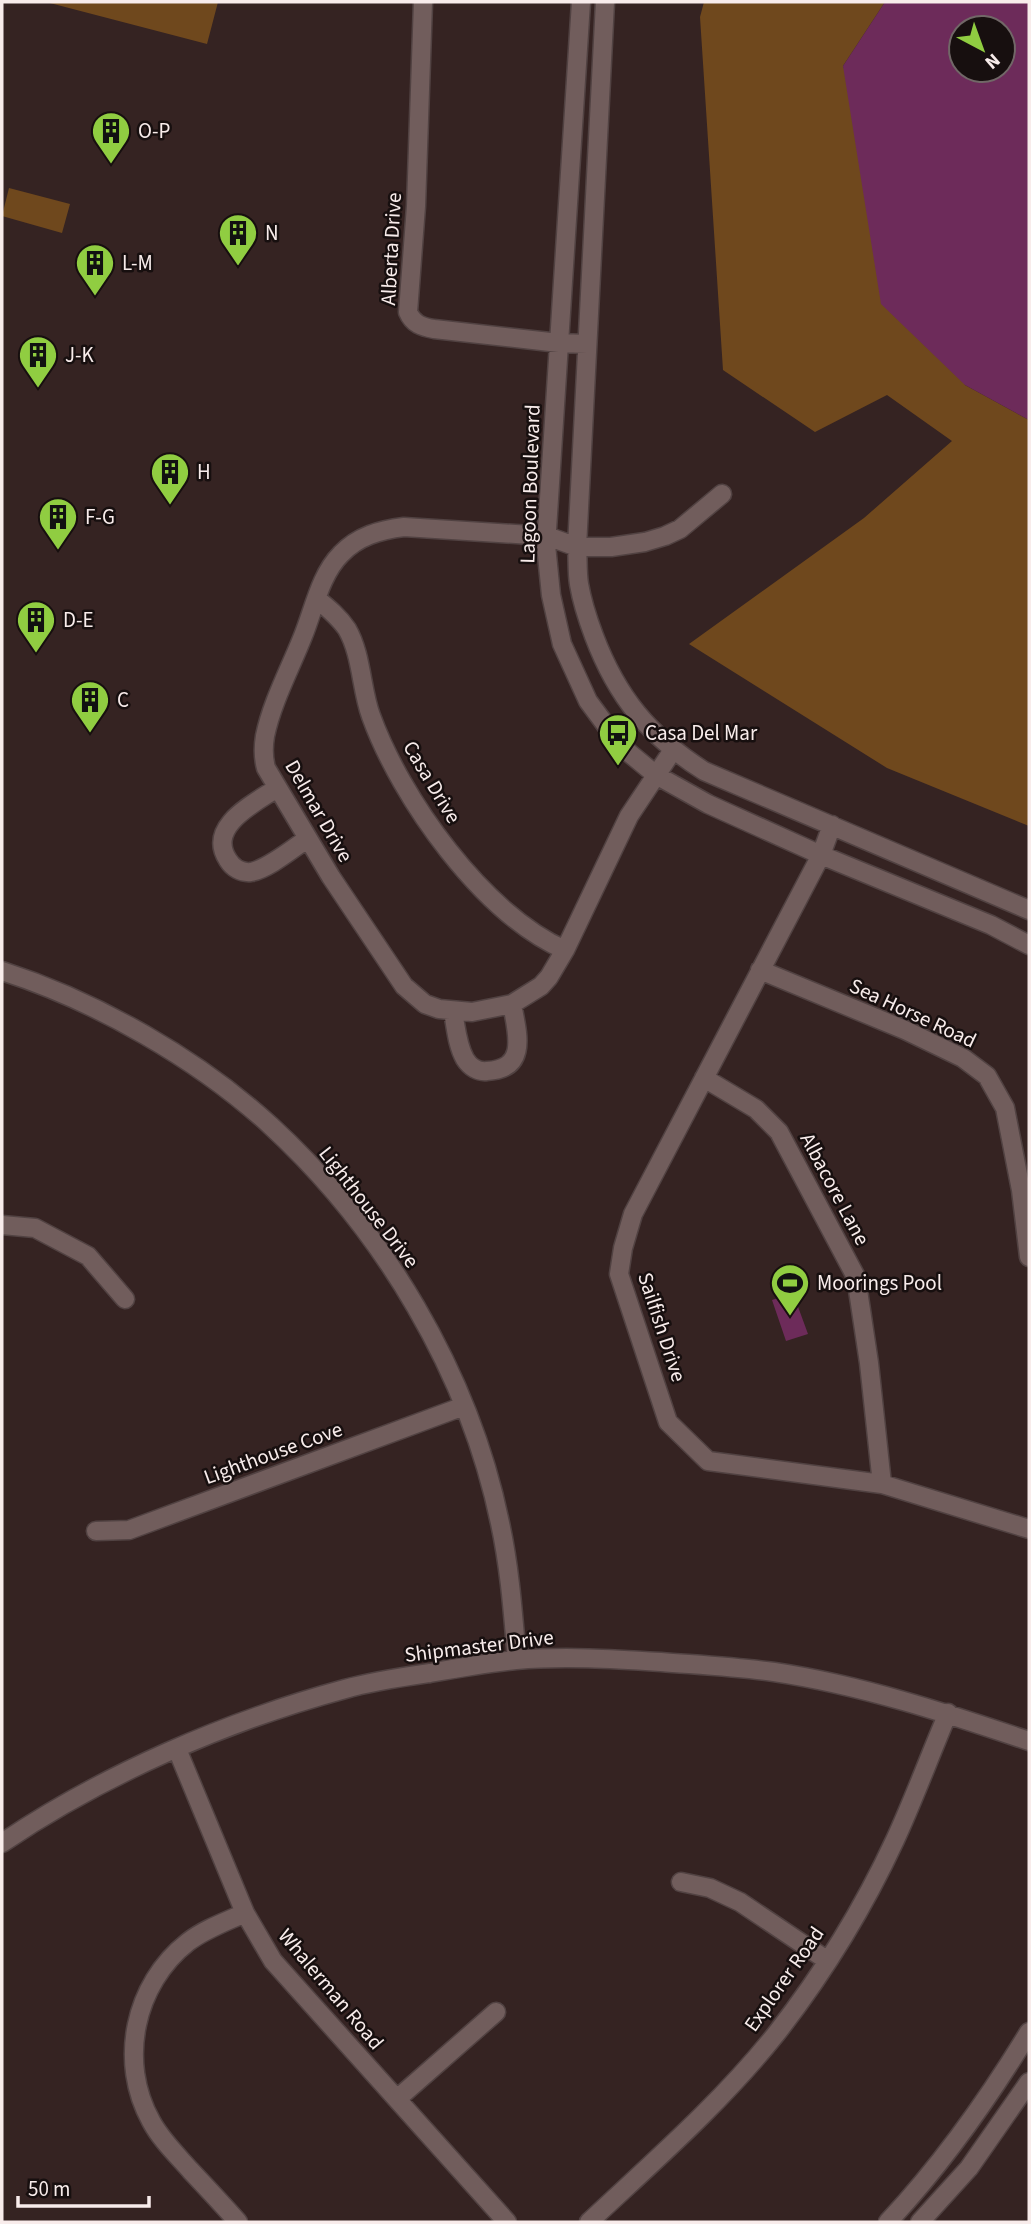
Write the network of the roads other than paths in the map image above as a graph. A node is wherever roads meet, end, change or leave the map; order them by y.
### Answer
1 (423, 2) edge
2 (581, 2) edge
3 (605, 2) edge
4 (559, 343) junction
5 (587, 344) junction
6 (722, 495) dead end
7 (547, 536) junction
8 (577, 547) junction
9 (317, 599) junction
10 (673, 750) junction
11 (656, 775) junction
12 (277, 788) junction
13 (832, 825) junction
14 (307, 839) junction
15 (821, 855) junction
16 (1029, 910) edge
17 (1029, 945) edge
18 (565, 950) junction
19 (760, 970) junction
20 (2, 971) edge
21 (512, 1004) junction
22 (453, 1012) junction
23 (704, 1078) junction
24 (2, 1225) edge
25 (1029, 1257) edge
26 (125, 1298) dead end
27 (464, 1406) junction
28 (882, 1484) junction
29 (1029, 1529) edge
30 (96, 1531) dead end
31 (517, 1660) junction
32 (948, 1713) junction
33 (1029, 1741) edge
34 (177, 1749) junction
35 (2, 1843) edge
36 (681, 1882) dead end
37 (245, 1913) junction
38 (828, 1961) junction
39 (496, 2012) dead end
40 (1029, 2032) edge
41 (1029, 2082) edge
42 (397, 2099) junction
43 (891, 2221) edge
44 (238, 2222) edge
45 (507, 2222) edge
46 (589, 2222) edge
47 (920, 2222) edge

1 - 4 street, Alberta Drive
2 - 4 street, Lagoon Boulevard
3 - 5 street
4 - 5 street, Alberta Drive
4 - 7 street, Lagoon Boulevard
5 - 8 street
6 - 8 street, Delmar Drive
7 - 8 street, Delmar Drive
7 - 9 street, Delmar Drive
7 - 11 street, Lagoon Boulevard
8 - 10 street
9 - 12 street, Delmar Drive
9 - 18 street, Casa Drive
10 - 11 street, Delmar Drive
10 - 13 street
11 - 15 street, Lagoon Boulevard
11 - 18 street, Delmar Drive
12 - 14 street, Delmar Drive
12 - 14 street
13 - 15 street, Sailfish Drive
13 - 16 street
14 - 22 street, Delmar Drive
15 - 17 street, Lagoon Boulevard
15 - 19 street, Sailfish Drive
18 - 21 street, Delmar Drive
19 - 23 street, Sailfish Drive
19 - 25 street, Sea Horse Road
20 - 27 street, Lighthouse Drive
21 - 22 street, Delmar Drive
21 - 22 street
23 - 28 street, Albacore Lane
23 - 28 street, Sailfish Drive
24 - 26 street
27 - 30 street, Lighthouse Cove
27 - 31 street, Lighthouse Drive
28 - 29 street, Sailfish Drive
31 - 32 street, Shipmaster Drive
31 - 34 street, Shipmaster Drive
32 - 33 street, Shipmaster Drive
32 - 38 street, Explorer Road
34 - 35 street, Shipmaster Drive
34 - 37 street, Whalerman Road
36 - 38 street
37 - 42 street, Whalerman Road
37 - 44 street
38 - 46 street, Explorer Road
39 - 42 street
40 - 43 street
41 - 47 street
42 - 45 street, Whalerman Road

